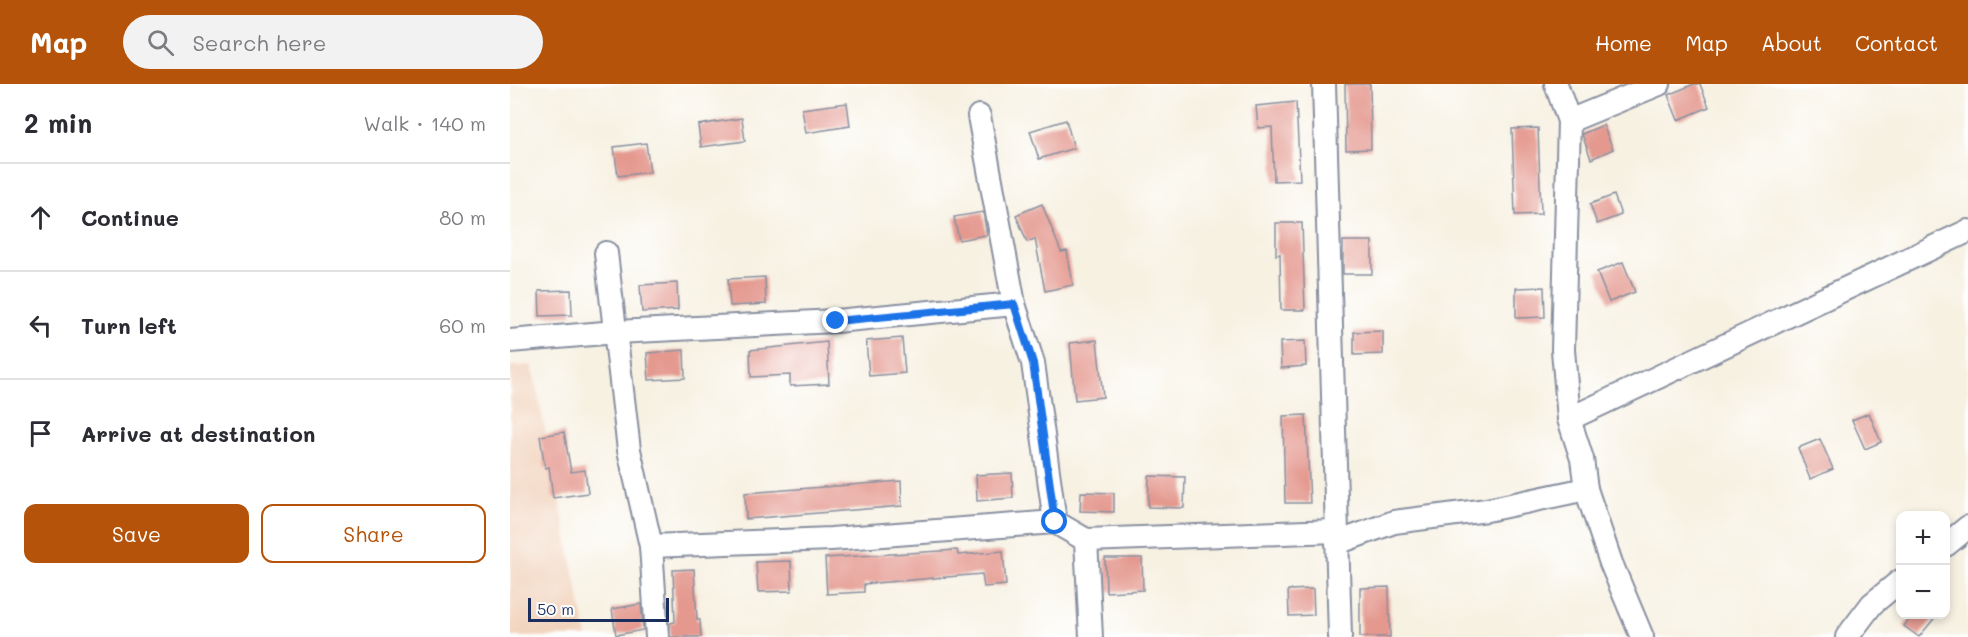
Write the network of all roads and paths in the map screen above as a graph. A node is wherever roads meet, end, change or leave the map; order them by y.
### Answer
1 (1324, 84) edge
2 (1556, 84) edge
3 (1659, 84) edge
4 (979, 116) dead end
5 (1569, 122) junction
6 (1968, 231) edge
7 (606, 253) dead end
8 (1014, 304) junction
9 (616, 332) junction
10 (510, 341) edge
11 (1569, 420) junction
12 (1586, 489) junction
13 (1055, 522) junction
14 (1968, 527) edge
15 (1336, 537) junction
16 (1086, 540) junction
17 (1950, 542) edge
18 (651, 546) junction
19 (1896, 584) edge
20 (657, 637) edge
21 (1091, 637) edge
22 (1340, 637) edge
23 (1642, 637) edge
24 (1847, 637) edge

1 - 15 street
2 - 5 street
3 - 5 street
4 - 8 street
5 - 11 street
6 - 11 street
7 - 9 street
8 - 9 street
8 - 13 street
9 - 10 street
9 - 18 street
11 - 12 street
12 - 15 street
12 - 23 street
13 - 16 street
13 - 18 street
14 - 17 street
15 - 16 street
15 - 22 street
16 - 21 street
18 - 20 street
19 - 24 street

